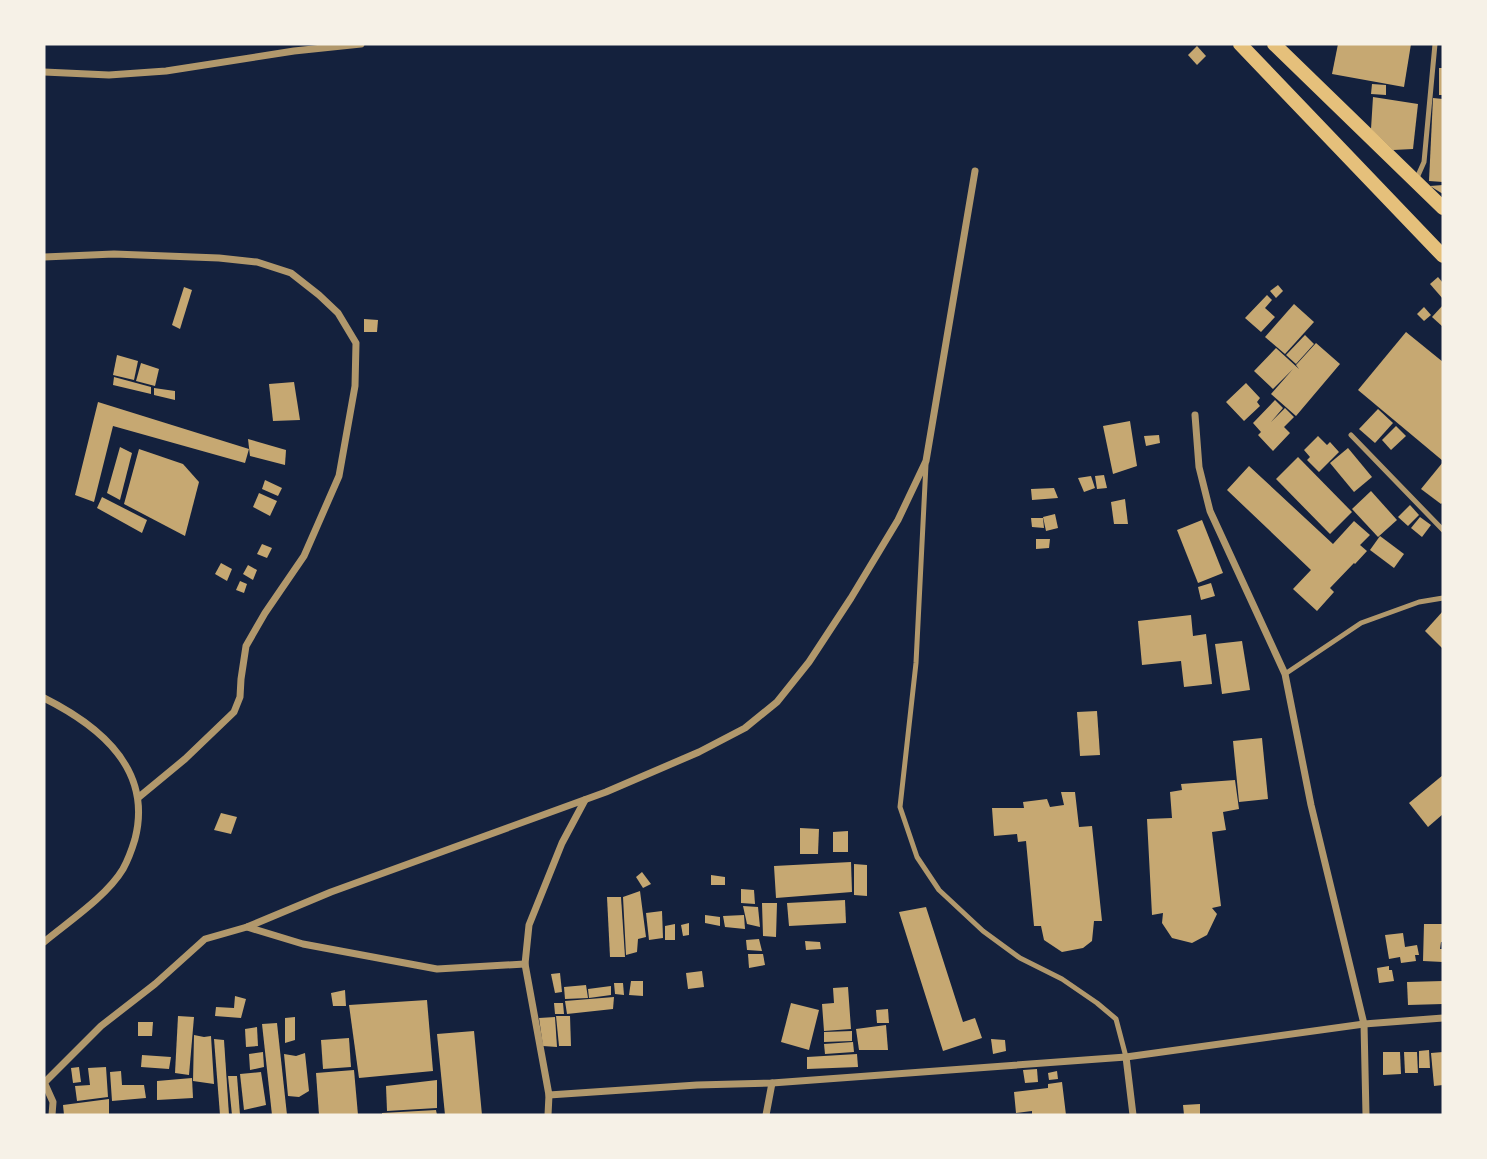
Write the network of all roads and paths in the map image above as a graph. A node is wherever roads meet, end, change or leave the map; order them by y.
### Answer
1 (360, 44) edge
2 (1240, 44) edge
3 (1274, 44) edge
4 (1434, 44) edge
5 (44, 72) edge
6 (975, 171) dead end
7 (1416, 180) junction
8 (1443, 208) edge
9 (1443, 256) edge
10 (44, 257) edge
11 (1195, 415) dead end
12 (1351, 435) dead end
13 (926, 461) junction
14 (1443, 530) edge
15 (1443, 598) edge
16 (1285, 674) junction
17 (44, 698) edge
18 (139, 797) junction
19 (586, 800) junction
20 (247, 927) junction
21 (44, 942) edge
22 (525, 964) junction
23 (1443, 1018) edge
24 (1364, 1024) junction
25 (1126, 1057) junction
26 (44, 1082) edge
27 (772, 1083) junction
28 (548, 1094) junction
29 (52, 1115) edge
30 (548, 1115) edge
31 (766, 1115) edge
32 (1133, 1115) edge
33 (1366, 1115) edge

1 - 5 street
2 - 9 main road
3 - 7 main road
4 - 7 lane
6 - 13 street
7 - 8 main road
10 - 18 street
11 - 16 street
12 - 14 lane
13 - 19 street
13 - 25 lane
15 - 16 lane
16 - 24 street
17 - 18 street
18 - 21 street
19 - 20 street
19 - 22 street
20 - 22 street
20 - 26 street
22 - 28 street
23 - 24 street
24 - 25 street
24 - 33 street
25 - 27 street
25 - 32 street
26 - 29 street
27 - 28 street
27 - 31 street
28 - 30 street

